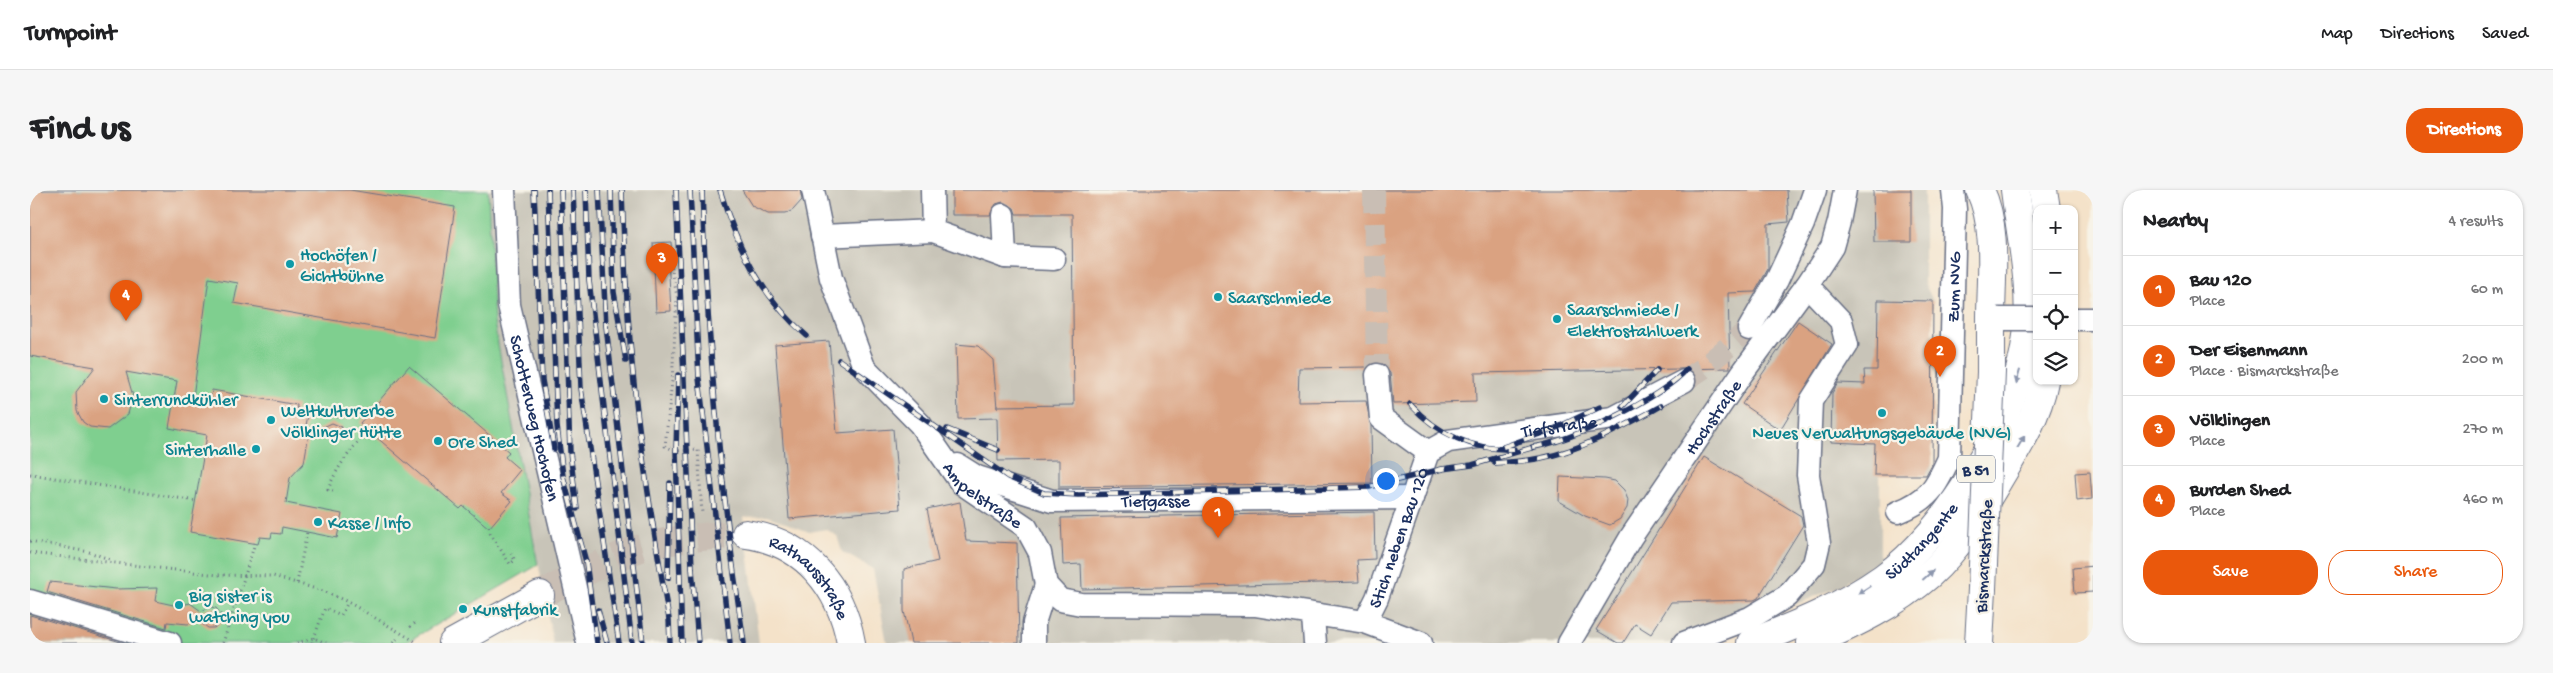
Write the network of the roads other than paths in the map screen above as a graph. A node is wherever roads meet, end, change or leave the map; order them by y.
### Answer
1 (504, 190) edge
2 (813, 190) edge
3 (932, 190) edge
4 (1815, 190) edge
5 (1845, 190) edge
6 (1953, 190) edge
7 (1980, 190) edge
8 (2015, 190) edge
9 (2043, 190) edge
10 (2045, 205) edge
11 (1003, 214) dead end
12 (933, 231) junction
13 (822, 236) junction
14 (1005, 257) junction
15 (1054, 259) dead end
16 (1807, 285) junction
17 (1991, 319) junction
18 (2033, 319) edge
19 (1748, 329) tunnel mouth
20 (1376, 375) tunnel mouth
21 (1684, 381) tunnel mouth
22 (2043, 385) edge
23 (1428, 452) junction
24 (941, 454) junction
25 (1412, 498) junction
26 (1898, 512) dead end
27 (746, 534) tunnel mouth
28 (1046, 585) junction
29 (540, 595) tunnel mouth
30 (30, 600) edge
31 (1313, 616) junction
32 (1365, 622) junction
33 (1973, 640) edge
34 (170, 643) edge
35 (453, 643) edge
36 (588, 643) edge
37 (851, 643) edge
38 (1034, 643) edge
39 (1315, 643) edge
40 (1421, 643) edge
41 (1569, 643) edge
42 (1684, 643) edge
43 (1751, 643) edge
44 (1811, 643) edge

1 - 36 street, Schotterweg Hochofen
2 - 13 street, Ampelstraße
3 - 12 street
4 - 19 street
5 - 16 street, Hochstraße
6 - 26 street, Zum NVG
7 - 17 main road, Bismarckstraße
8 -> 43 main road, Südtangente / B 51
9 - 10 main road
11 - 14 street
12 - 13 street
12 - 14 street
13 - 24 street, Ampelstraße
14 - 15 street
16 - 41 street, Hochstraße
16 - 42 street
17 - 18 street, bridge
17 - 33 main road, Bismarckstraße, bridge
20 - 23 street
21 - 23 street, Tiefstraße
44 -> 22 main road, Südtangente / B 51
23 - 25 street, Stich neben Bau 120
24 - 25 street, Tiefgasse
24 - 28 street, Ampelstraße
25 - 32 street, Stich neben Bau 120
27 - 37 main road, Rathausstraße
28 - 31 street
28 - 38 street
29 - 35 main road
30 - 34 street
31 - 32 street
31 - 39 street
32 - 40 street

